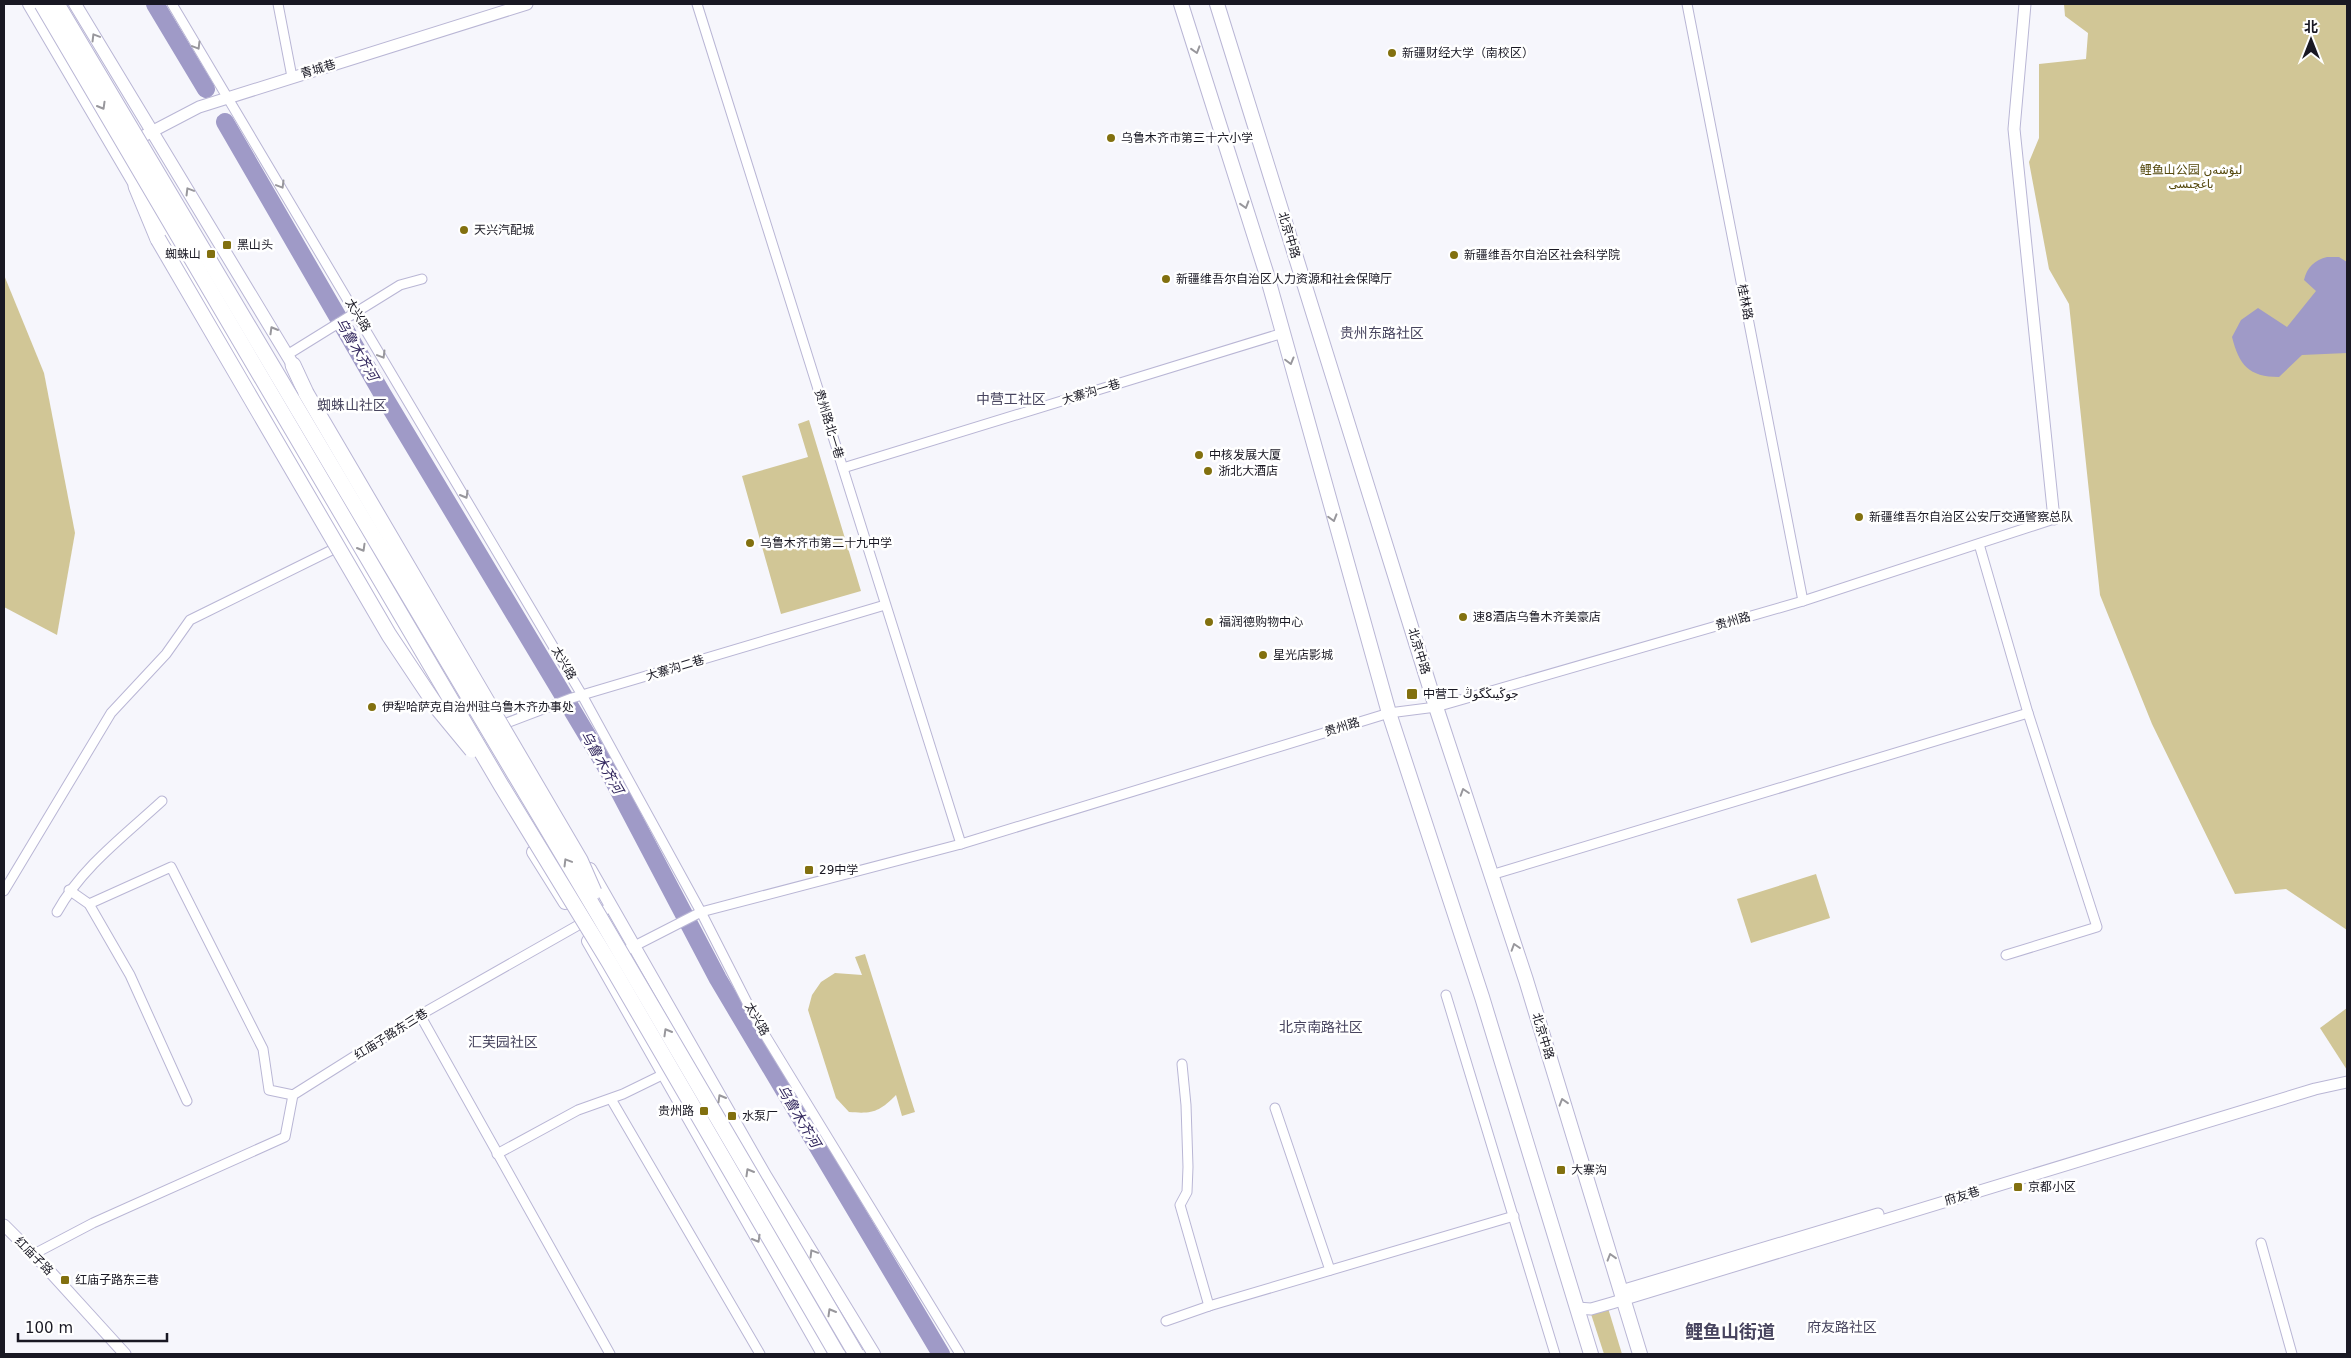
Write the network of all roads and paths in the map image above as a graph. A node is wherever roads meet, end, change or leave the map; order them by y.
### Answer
1 (29, 4) edge
2 (42, 4) edge
3 (57, 4) edge
4 (75, 4) edge
5 (172, 4) edge
6 (278, 4) edge
7 (528, 4) edge
8 (697, 4) edge
9 (1181, 4) edge
10 (1217, 4) edge
11 (1687, 4) edge
12 (2025, 4) edge
13 (292, 77) junction
14 (228, 97) junction
15 (152, 131) junction
16 (116, 152) junction
17 (136, 186) junction
18 (422, 279) dead end
19 (353, 315) junction
20 (1283, 333) junction
21 (290, 360) junction
22 (843, 468) junction
23 (2054, 519) joint
24 (346, 544) junction
25 (1979, 544) junction
26 (1803, 601) junction
27 (885, 604) junction
28 (582, 696) junction
29 (1436, 707) junction
30 (1389, 713) junction
31 (2028, 713) junction
32 (504, 724) junction
33 (469, 742) junction
34 (501, 785) junction
35 (162, 802) dead end
36 (961, 844) junction
37 (1491, 874) junction
38 (69, 890) junction
39 (4, 891) edge
40 (89, 904) junction
41 (612, 906) junction
42 (57, 912) dead end
43 (699, 914) junction
44 (599, 916) junction
45 (579, 925) junction
46 (634, 946) junction
47 (2006, 955) dead end
48 (601, 964) junction
49 (1446, 995) dead end
50 (420, 1015) junction
51 (1182, 1064) dead end
52 (664, 1074) junction
53 (2347, 1076) edge
54 (2347, 1082) edge
55 (293, 1095) junction
56 (611, 1099) junction
57 (187, 1101) dead end
58 (1275, 1108) dead end
59 (498, 1154) junction
60 (1514, 1216) junction
61 (4, 1225) edge
62 (2261, 1243) dead end
63 (34, 1254) junction
64 (1330, 1270) junction
65 (1622, 1295) junction
66 (1209, 1306) junction
67 (1577, 1308) junction
68 (1166, 1321) dead end
69 (125, 1354) edge
70 (610, 1354) edge
71 (760, 1354) edge
72 (823, 1354) edge
73 (837, 1354) edge
74 (856, 1354) edge
75 (874, 1354) edge
76 (960, 1354) edge
77 (1555, 1354) edge
78 (1592, 1354) edge
79 (1640, 1354) edge
80 (2292, 1354) edge

1 - 16 main road
2 -> 34 highway, bridge
44 -> 3 highway, bridge
15 -> 4 main road
5 -> 14 street, 太兴路
6 - 13 street
7 - 13 street, 青城巷
8 - 22 street, 贵州路北一巷
9 -> 20 main road
10 - 29 main road, 北京中路
11 - 26 street, 桂林路
12 - 23 street
13 - 14 street, 青城巷
14 - 15 street, 青城巷
14 -> 19 street, 太兴路
15 - 16 street, 青城巷
21 -> 15 main road
16 - 17 main road
17 - 24 main road
17 - 34 highway, bridge
18 - 19 street
19 - 21 street
19 -> 28 street, 太兴路
20 - 22 street, 大寨沟一巷
20 -> 30 main road
21 - 32 main road
21 - 44 highway, bridge
22 - 27 street, 贵州路北一巷
23 - 25 street, 贵州路
24 - 33 main road
24 - 39 street
25 - 26 street, 贵州路
25 - 31 street
26 - 29 street, 贵州路
27 - 28 street, 大寨沟二巷
27 - 36 street, 贵州路北一巷
28 - 32 street, 大寨沟二巷
28 - 43 street, 太兴路
29 - 30 street, 贵州路
37 -> 29 main road, 北京中路
30 - 36 street, 贵州路
30 - 67 main road
31 - 37 street
31 - 47 street
32 - 33 street, 大寨沟二巷
32 - 41 main road
33 - 45 main road
34 - 73 highway, bridge
35 - 38 street
36 - 43 street, 贵州路
65 -> 37 main road, 北京中路
38 - 40 street
38 - 42 street
40 - 55 street
40 - 57 street
41 - 45 street, 红庙子路东三巷
41 - 46 main road
43 - 46 street, 贵州路
43 - 76 street, 太兴路
74 -> 44 highway, bridge
45 - 48 main road
45 - 50 street, 红庙子路东三巷
46 - 48 street, 贵州路
75 -> 46 main road
48 - 52 main road
49 - 60 street
50 - 55 street, 红庙子路东三巷
50 - 59 street
51 - 66 street
52 - 56 street
52 -> 72 main road
53 - 65 street, 府友巷
54 - 65 street, 府友巷
55 - 63 street
56 - 59 street
56 - 71 street
58 - 64 street
59 - 70 street
60 - 64 street
60 - 77 street
61 - 63 street, 红庙子路
62 - 80 street
63 - 69 street, 红庙子路
64 - 66 street
65 - 67 street, 府友巷
65 - 79 main road, 北京中路
66 - 68 street
67 - 78 main road

